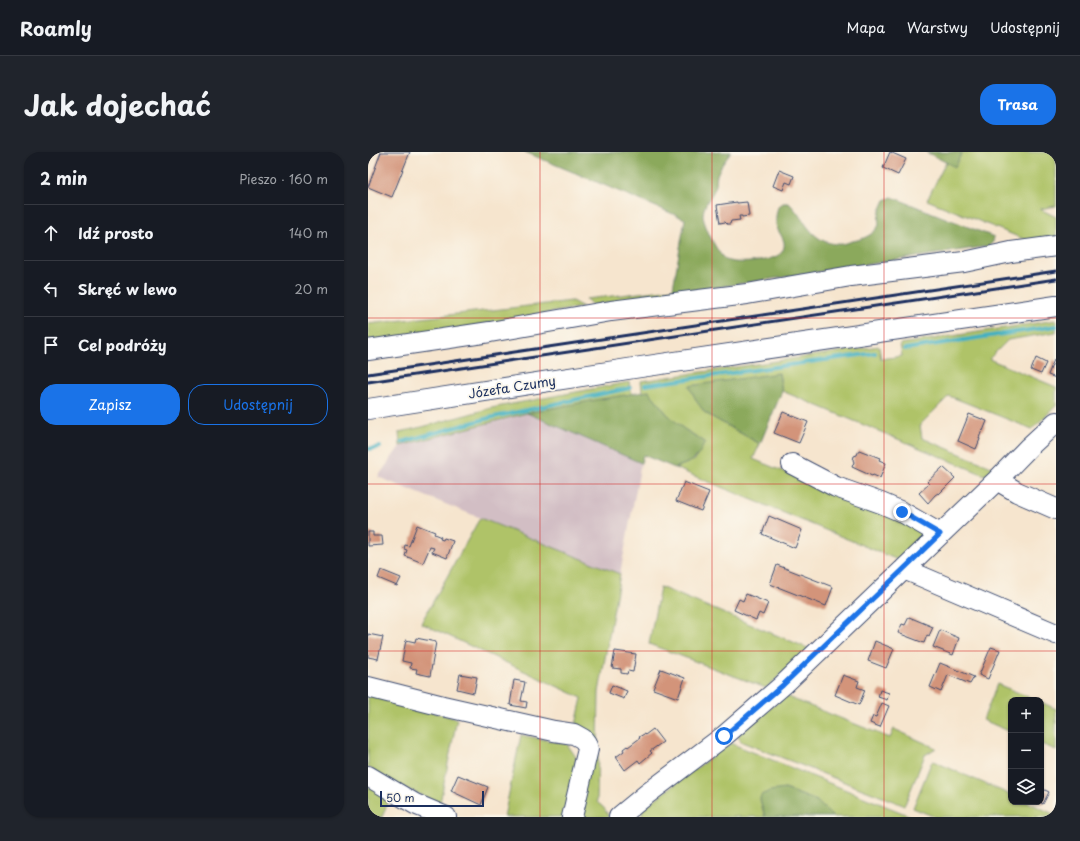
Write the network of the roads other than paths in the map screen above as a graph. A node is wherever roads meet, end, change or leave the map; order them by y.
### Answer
1 (1056, 246) edge
2 (1056, 306) edge
3 (368, 350) edge
4 (368, 409) edge
5 (1056, 422) edge
6 (792, 464) dead end
7 (997, 480) junction
8 (1056, 509) edge
9 (940, 534) junction
10 (904, 569) junction
11 (1056, 634) edge
12 (368, 687) edge
13 (368, 776) edge
14 (627, 815) edge
15 (446, 817) edge
16 (572, 817) edge

1 - 3 street
2 - 4 street, Józefa Czumy
5 - 7 street
6 - 9 street
7 - 8 street
7 - 9 street
9 - 10 street
10 - 11 street
10 - 14 street
12 - 16 street
13 - 15 street

